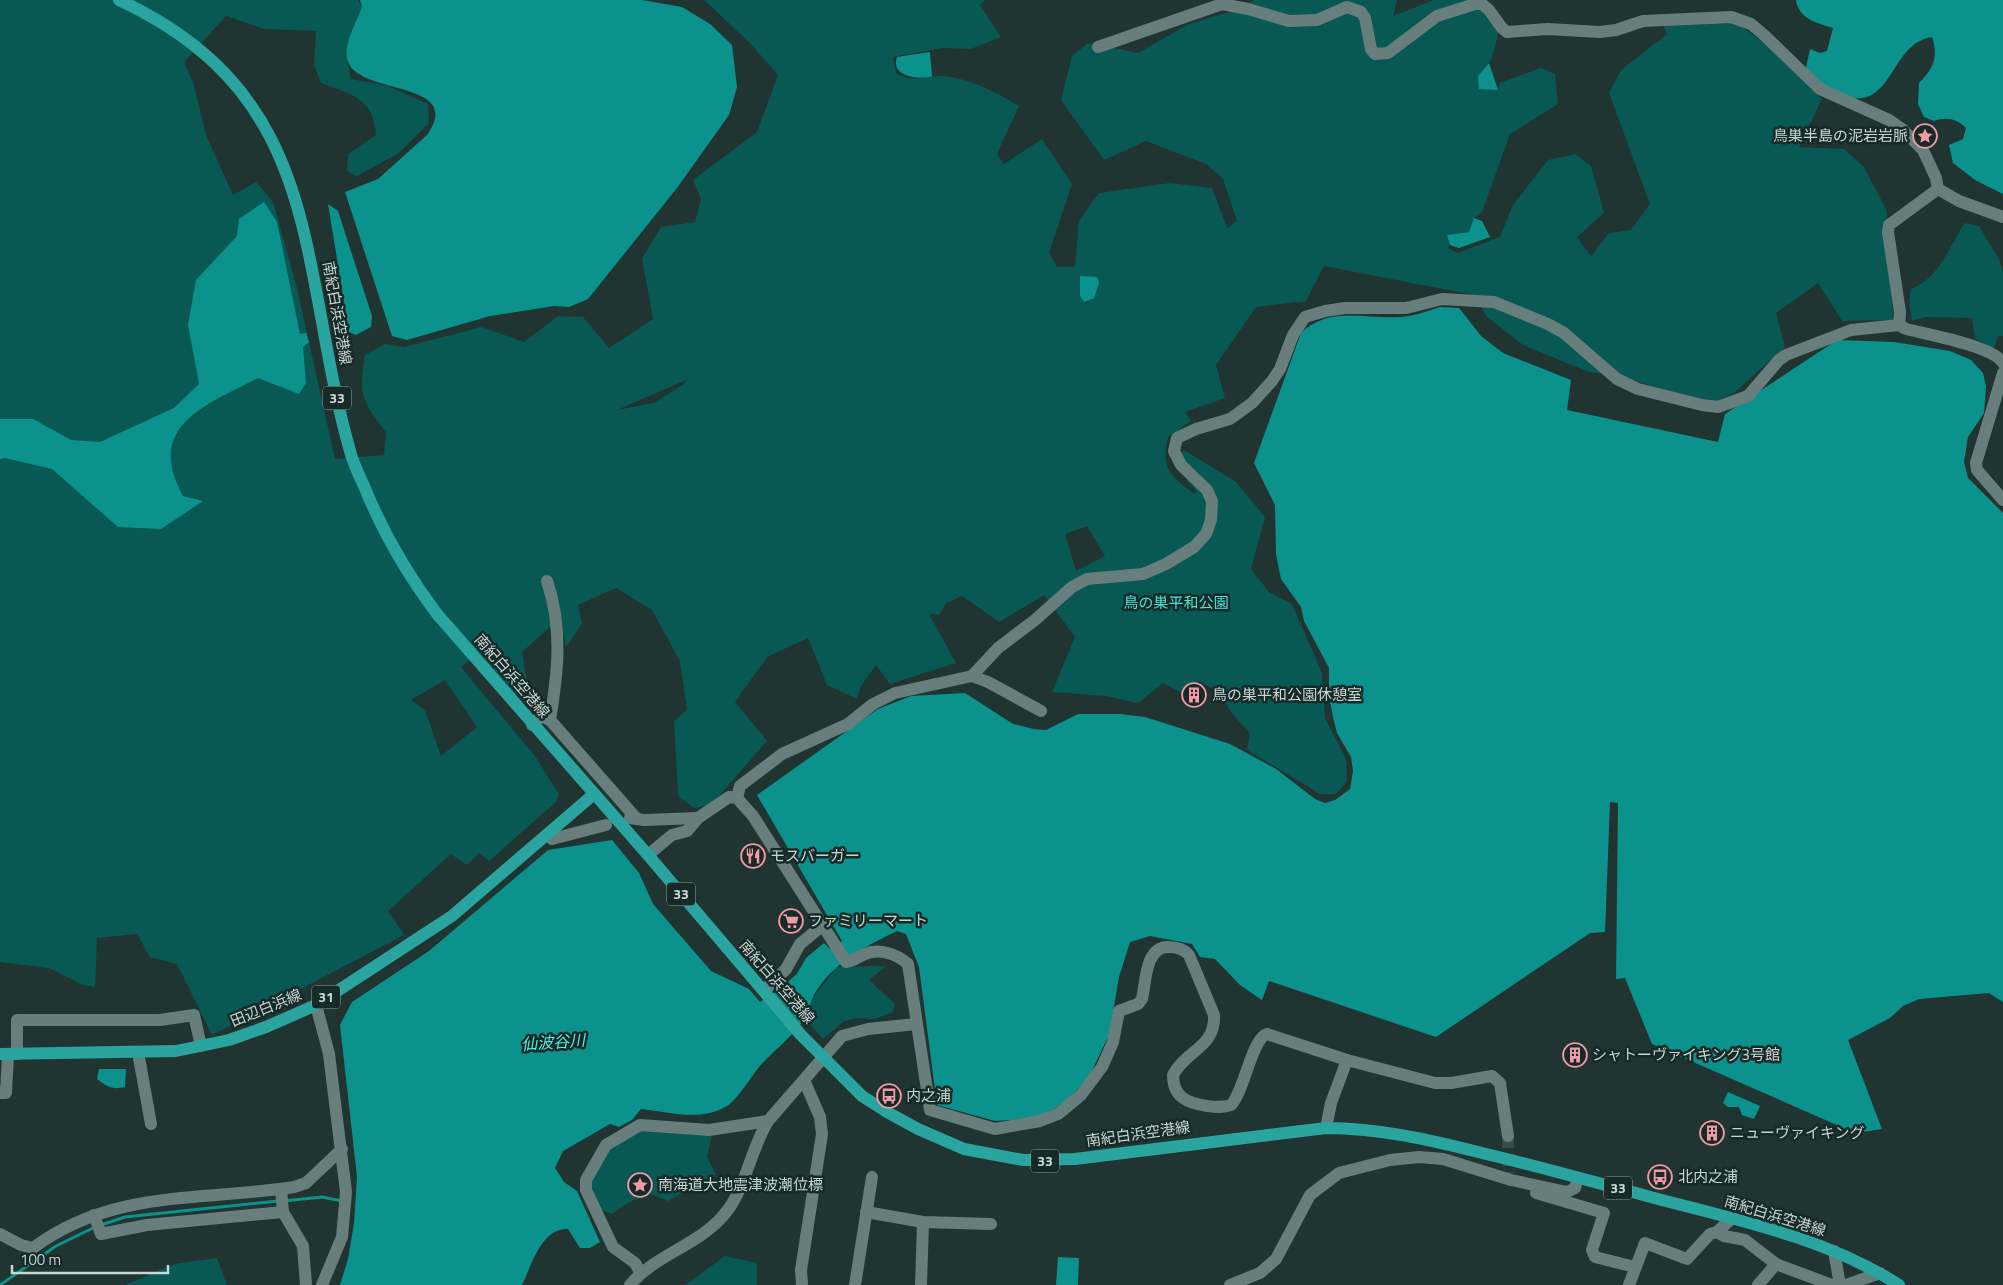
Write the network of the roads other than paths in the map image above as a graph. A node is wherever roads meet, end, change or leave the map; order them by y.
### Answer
1 (119, 0) edge
2 (1098, 47) dead end
3 (1938, 188) junction
4 (2003, 216) edge
5 (1899, 324) junction
6 (2003, 363) edge
7 (2003, 373) edge
8 (2003, 500) edge
9 (547, 582) dead end
10 (972, 676) junction
11 (1041, 711) dead end
12 (550, 720) junction
13 (532, 725) junction
14 (594, 794) junction
15 (737, 798) junction
16 (698, 818) junction
17 (606, 825) dead end
18 (547, 835) junction
19 (648, 855) junction
20 (823, 925) junction
21 (765, 992) junction
22 (316, 1005) junction
23 (916, 1024) junction
24 (201, 1046) junction
25 (138, 1052) junction
26 (8, 1054) edge
27 (1347, 1060) junction
28 (804, 1080) junction
29 (0, 1094) edge
30 (768, 1121) junction
31 (151, 1124) dead end
32 (1326, 1128) junction
33 (1508, 1136) tunnel mouth
34 (342, 1149) junction
35 (1510, 1176) junction
36 (872, 1177) dead end
37 (1578, 1178) junction
38 (282, 1200) junction
39 (866, 1212) junction
40 (1731, 1219) junction
41 (96, 1222) junction
42 (923, 1222) junction
43 (991, 1224) dead end
44 (1717, 1232) junction
45 (0, 1234) edge
46 (1834, 1251) junction
47 (1776, 1264) junction
48 (1635, 1267) junction
49 (640, 1272) junction
50 (1880, 1273) junction
51 (306, 1285) edge
52 (322, 1285) edge
53 (630, 1285) edge
54 (802, 1285) edge
55 (855, 1285) edge
56 (920, 1285) edge
57 (1230, 1285) edge
58 (1629, 1285) edge
59 (1758, 1285) edge
60 (1832, 1285) edge
61 (1840, 1285) edge
62 (1846, 1285) edge
63 (1899, 1285) edge

1 - 13 main road, 南紀白浜空港線 / 33
2 - 3 street
3 - 4 street
3 - 5 street
5 - 6 street
5 - 10 street
7 - 8 street
9 - 12 street
10 - 11 street
10 - 15 street
12 - 13 street
12 - 16 street
13 - 14 main road, 南紀白浜空港線 / 33
14 - 18 main road, 田辺白浜線 / 31
14 - 19 main road, 南紀白浜空港線 / 33
15 - 16 street
15 - 20 street
16 - 19 street
17 - 18 street
18 - 22 main road, 田辺白浜線 / 31
19 - 21 main road, 南紀白浜空港線 / 33
20 - 21 street
20 - 23 street
21 - 32 main road, 南紀白浜空港線 / 33
22 - 24 main road, 田辺白浜線 / 31
22 - 34 street
23 - 27 street
23 - 28 street
24 - 25 main road, 田辺白浜線 / 31
24 - 26 street
25 - 26 main road, 田辺白浜線 / 31
25 - 31 street
26 - 29 street
27 - 32 street
27 - 33 street
28 - 30 street
28 - 54 street
30 - 49 street
30 - 49 street
32 - 37 main road, 南紀白浜空港線 / 33
34 - 38 street
34 - 52 street
35 - 37 street
35 - 48 street
35 - 57 street
36 - 39 street
37 - 40 main road, 南紀白浜空港線 / 33
38 - 41 street
38 - 41 street
38 - 51 street
39 - 42 street
39 - 55 street
40 - 44 street
40 - 46 main road, 南紀白浜空港線 / 33
41 - 45 street
42 - 43 street
42 - 56 street
44 - 47 street
44 - 48 street
46 - 50 main road, 南紀白浜空港線 / 33
46 - 61 street
47 - 59 street
47 - 60 street
48 - 58 street
49 - 53 street
50 - 62 street
50 - 63 main road, 南紀白浜空港線 / 33

